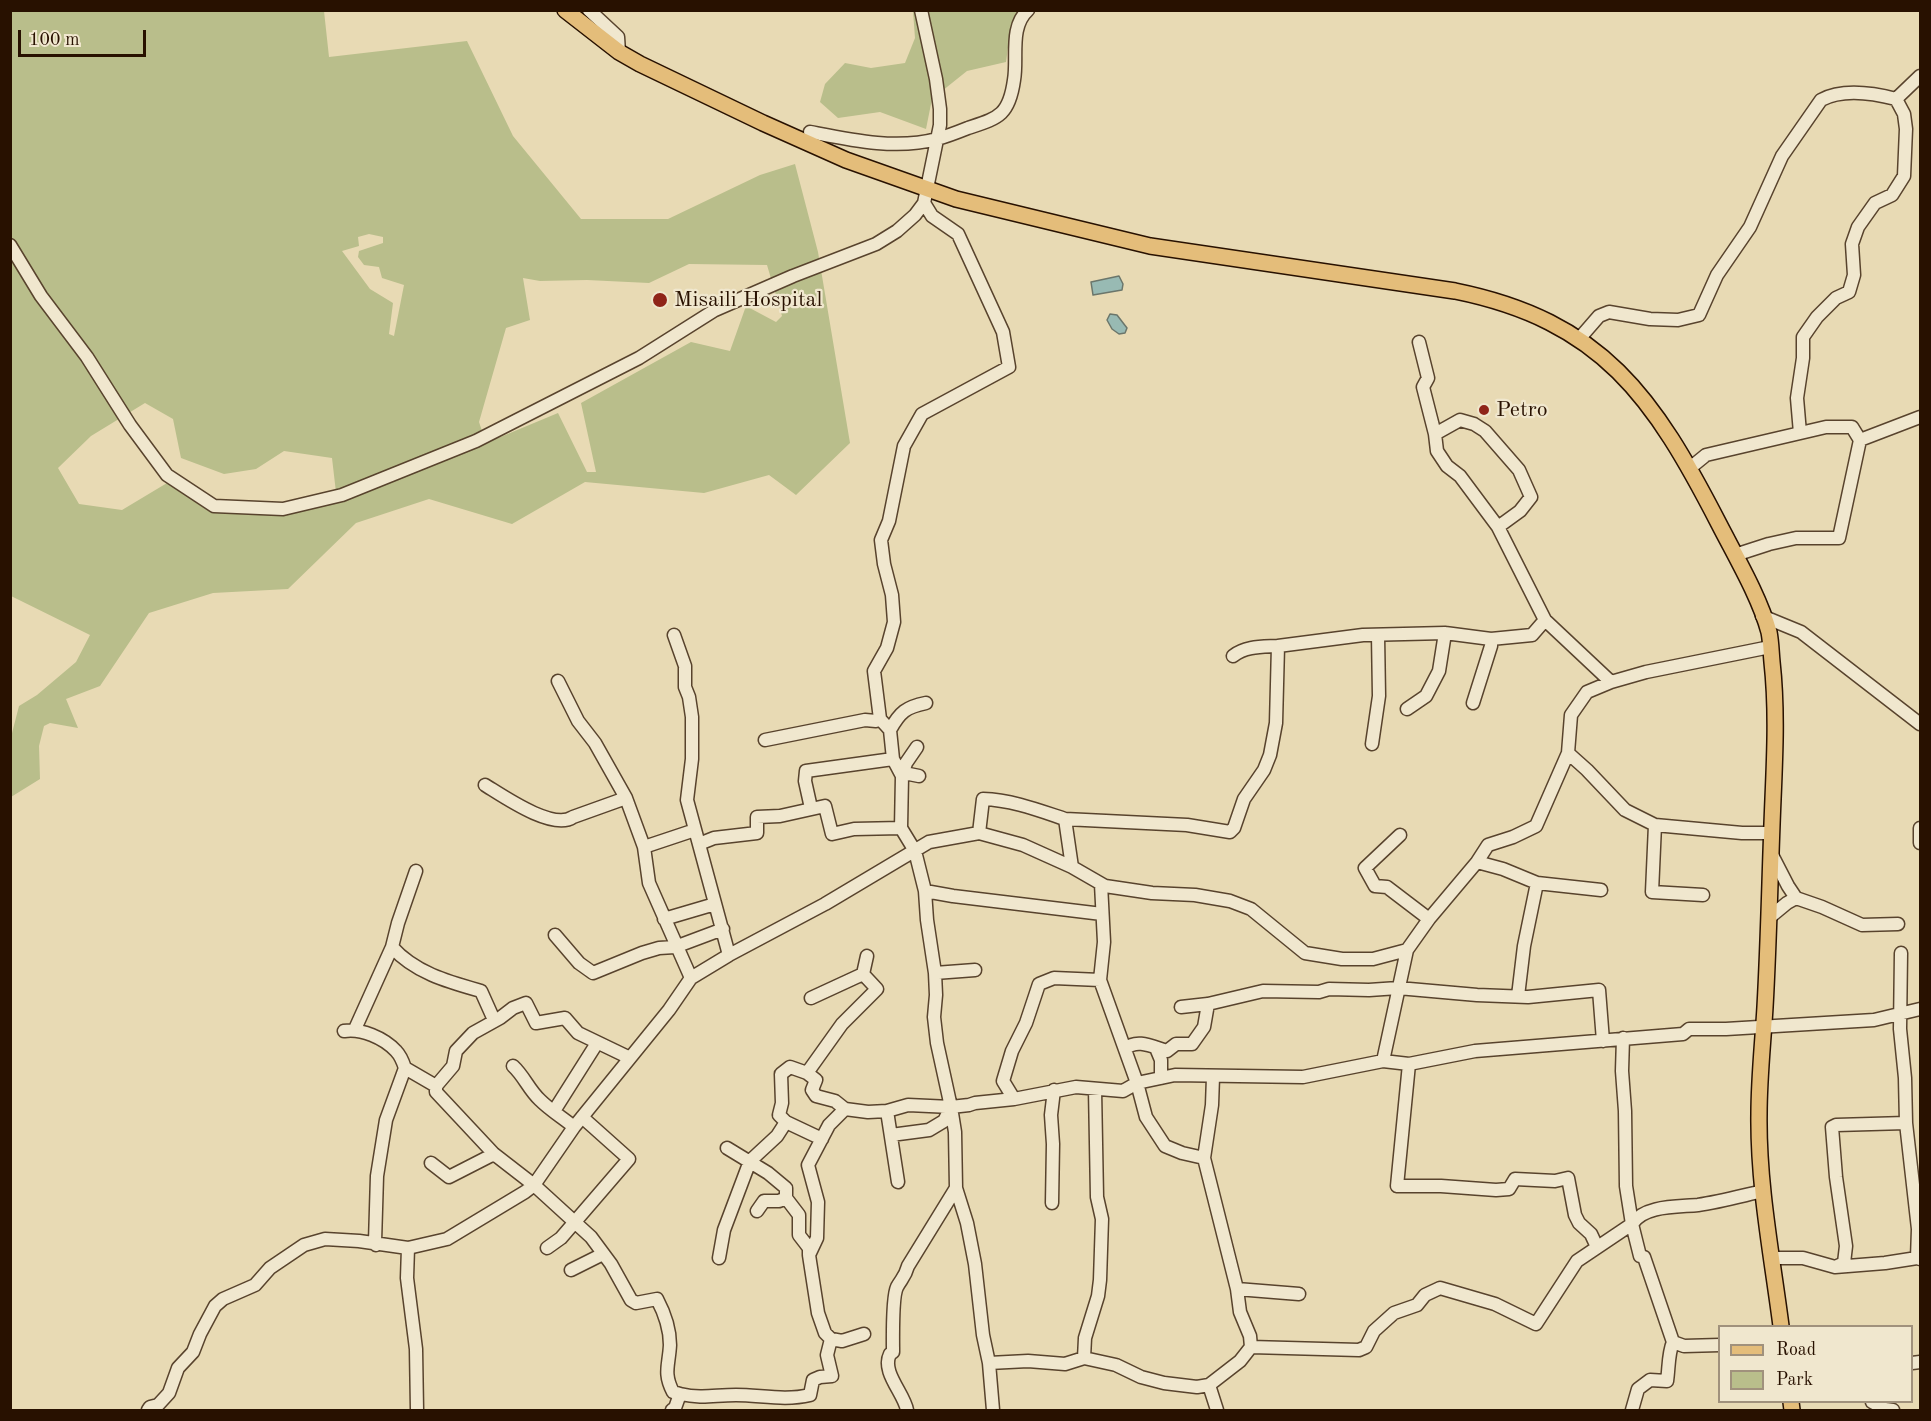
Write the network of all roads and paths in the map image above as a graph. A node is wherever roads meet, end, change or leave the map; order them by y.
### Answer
1 (565, 10) edge
2 (589, 10) edge
3 (921, 10) edge
4 (1028, 10) edge
5 (619, 52) junction
6 (1920, 76) edge
7 (1896, 99) junction
8 (810, 132) dead end
9 (937, 139) junction
10 (925, 195) junction
11 (10, 245) edge
12 (1578, 339) junction
13 (1419, 342) dead end
14 (1920, 417) edge
15 (1800, 433) junction
16 (1435, 434) junction
17 (1860, 440) junction
18 (1690, 468) junction
19 (1498, 527) junction
20 (1735, 555) junction
21 (1762, 616) junction
22 (1545, 620) junction
23 (1444, 633) junction
24 (674, 635) dead end
25 (1378, 635) junction
26 (1491, 639) junction
27 (1278, 646) junction
28 (1770, 647) junction
29 (1233, 656) dead end
30 (558, 681) dead end
31 (1611, 682) junction
32 (926, 703) dead end
33 (1473, 703) dead end
34 (1407, 710) dead end
35 (880, 719) junction
36 (1920, 724) edge
37 (890, 729) junction
38 (765, 740) dead end
39 (1372, 744) dead end
40 (917, 747) dead end
41 (1568, 753) junction
42 (892, 759) junction
43 (902, 776) junction
44 (919, 776) dead end
45 (485, 785) dead end
46 (626, 798) junction
47 (811, 808) junction
48 (1065, 819) junction
49 (1655, 825) junction
50 (902, 828) junction
51 (1920, 828) edge
52 (695, 830) junction
53 (979, 833) junction
54 (1772, 833) junction
55 (1400, 835) dead end
56 (1920, 843) edge
57 (699, 844) junction
58 (644, 847) junction
59 (915, 851) junction
60 (1772, 853) junction
61 (1477, 862) junction
62 (1072, 867) junction
63 (416, 871) dead end
64 (1537, 883) junction
65 (1101, 884) junction
66 (1601, 890) dead end
67 (925, 891) junction
68 (1703, 895) dead end
69 (1796, 898) junction
70 (716, 904) junction
71 (1102, 914) junction
72 (1770, 918) junction
73 (664, 919) junction
74 (1429, 919) junction
75 (1898, 924) dead end
76 (723, 929) junction
77 (555, 935) dead end
78 (392, 947) junction
79 (675, 947) junction
80 (1407, 950) junction
81 (1901, 953) dead end
82 (729, 955) junction
83 (867, 956) dead end
84 (975, 970) dead end
85 (935, 973) junction
86 (863, 974) junction
87 (691, 978) junction
88 (1100, 980) junction
89 (1398, 987) junction
90 (1518, 996) junction
91 (811, 998) dead end
92 (1208, 1004) junction
93 (1181, 1007) dead end
94 (1920, 1009) edge
95 (1899, 1015) junction
96 (494, 1020) junction
97 (1764, 1027) junction
98 (1623, 1038) junction
99 (1603, 1041) junction
100 (597, 1043) junction
101 (1156, 1048) junction
102 (1125, 1049) junction
103 (630, 1058) junction
104 (1383, 1062) junction
105 (1409, 1064) junction
106 (513, 1066) dead end
107 (405, 1068) junction
108 (807, 1073) junction
109 (1213, 1077) junction
110 (1161, 1078) junction
111 (1137, 1083) junction
112 (436, 1086) junction
113 (1095, 1089) junction
114 (1054, 1090) junction
115 (1014, 1099) junction
116 (951, 1107) junction
117 (845, 1109) junction
118 (554, 1111) junction
119 (887, 1111) junction
120 (578, 1122) junction
121 (786, 1122) junction
122 (1906, 1123) junction
123 (891, 1135) junction
124 (822, 1138) junction
125 (727, 1148) dead end
126 (494, 1154) junction
127 (1204, 1158) junction
128 (750, 1161) junction
129 (431, 1163) dead end
130 (898, 1182) dead end
131 (534, 1185) junction
132 (956, 1188) junction
133 (1763, 1191) junction
134 (786, 1198) junction
135 (1052, 1203) dead end
136 (757, 1211) dead end
137 (575, 1223) junction
138 (1632, 1224) junction
139 (376, 1245) junction
140 (1597, 1247) junction
141 (408, 1248) junction
142 (547, 1248) dead end
143 (603, 1254) junction
144 (809, 1254) junction
145 (719, 1258) dead end
146 (1772, 1258) junction
147 (1919, 1258) edge
148 (1835, 1267) junction
149 (571, 1270) dead end
150 (1237, 1289) junction
151 (1299, 1294) dead end
152 (1781, 1325) edge
153 (864, 1334) dead end
154 (831, 1339) junction
155 (1673, 1342) junction
156 (1718, 1345) edge
157 (1251, 1347) junction
158 (1084, 1358) junction
159 (989, 1362) junction
160 (1209, 1385) junction
161 (680, 1394) junction
162 (1875, 1403) edge
163 (147, 1410) edge
164 (417, 1410) edge
165 (672, 1410) edge
166 (907, 1410) edge
167 (993, 1410) edge
168 (1216, 1410) edge
169 (1632, 1410) edge
170 (1893, 1410) edge

1 - 5 main road
2 - 5 street
3 - 9 street
4 - 9 street
5 - 10 main road
6 - 7 street
7 - 12 street
7 - 15 street
8 - 9 street
9 - 10 street
10 - 11 street
10 - 12 main road
10 - 35 street
12 - 18 main road
13 - 16 street
14 - 17 street
15 - 17 street
15 - 18 street
16 - 19 street
16 - 19 street
17 - 20 street
18 - 20 main road
19 - 22 street
20 - 21 main road
21 - 28 main road
21 - 36 street
22 - 26 street
22 - 31 street
23 - 25 street
23 - 26 street
23 - 34 street
24 - 52 street
25 - 27 street
25 - 39 street
26 - 33 street
27 - 29 street
27 - 48 street
28 - 31 street
28 - 54 main road
30 - 46 street
31 - 41 street
32 - 37 street
35 - 37 street
35 - 38 street
37 - 42 street
40 - 43 street
41 - 49 street
41 - 61 street
42 - 43 street
42 - 47 street
43 - 44 street
43 - 50 street
45 - 46 street
46 - 58 street
47 - 50 street
47 - 57 street
48 - 53 street
48 - 62 street
49 - 54 street
49 - 68 street
50 - 59 street
51 - 56 street
52 - 57 street
52 - 58 street
53 - 59 street
53 - 62 street
54 - 60 main road
55 - 74 street
57 - 70 street
58 - 73 street
59 - 67 street
59 - 82 street
60 - 69 street
60 - 72 main road
61 - 64 street
61 - 74 street
62 - 65 street
63 - 78 street
64 - 66 street
64 - 90 street
65 - 71 street
65 - 80 street
67 - 71 street
67 - 85 street
69 - 72 street
69 - 75 street
70 - 73 street
70 - 76 street
71 - 88 street
72 - 97 main road
73 - 79 street
74 - 80 street
76 - 79 street
76 - 82 street
77 - 79 street
78 - 96 street
78 - 107 street
79 - 87 street
80 - 89 street
81 - 95 street
82 - 87 street
83 - 86 street
84 - 85 street
85 - 116 street
86 - 91 street
86 - 108 street
87 - 103 street
88 - 102 street
88 - 115 street
89 - 90 street
89 - 92 street
89 - 104 street
90 - 99 street
92 - 93 street
92 - 101 street
94 - 95 street
95 - 97 street
95 - 122 street
96 - 100 street
96 - 112 street
97 - 98 street
97 - 133 main road
98 - 99 street
98 - 138 street
99 - 105 street
100 - 103 street
100 - 118 street
101 - 102 street
101 - 110 street
102 - 111 street
103 - 120 street
104 - 105 street
104 - 109 street
105 - 140 street
106 - 118 street
107 - 112 street
107 - 139 street
108 - 117 street
108 - 121 street
109 - 110 street
109 - 127 street
110 - 111 street
111 - 113 street
111 - 127 street
112 - 126 street
113 - 114 street
113 - 158 street
114 - 115 street
114 - 135 street
115 - 116 street
116 - 119 street
116 - 123 street
116 - 132 street
117 - 119 street
117 - 124 street
118 - 120 street
119 - 123 street
120 - 131 street
120 - 137 street
121 - 124 street
121 - 128 street
122 - 147 street
122 - 148 street
123 - 130 street
124 - 144 street
125 - 128 street
126 - 129 street
126 - 131 street
127 - 150 street
128 - 134 street
128 - 145 street
131 - 137 street
131 - 141 street
132 - 159 street
132 - 166 street
133 - 138 street
133 - 146 main road
134 - 136 street
134 - 144 street
137 - 142 street
137 - 143 street
138 - 140 street
138 - 155 street
139 - 141 street
139 - 163 street
140 - 157 street
141 - 164 street
143 - 149 street
143 - 161 street
144 - 154 street
146 - 148 street
146 - 152 main road
147 - 148 street
150 - 151 street
150 - 157 street
153 - 154 street
154 - 161 street
155 - 156 street
155 - 169 street
157 - 160 street
158 - 159 street
158 - 160 street
159 - 167 street
160 - 168 street
161 - 165 street
162 - 170 street

